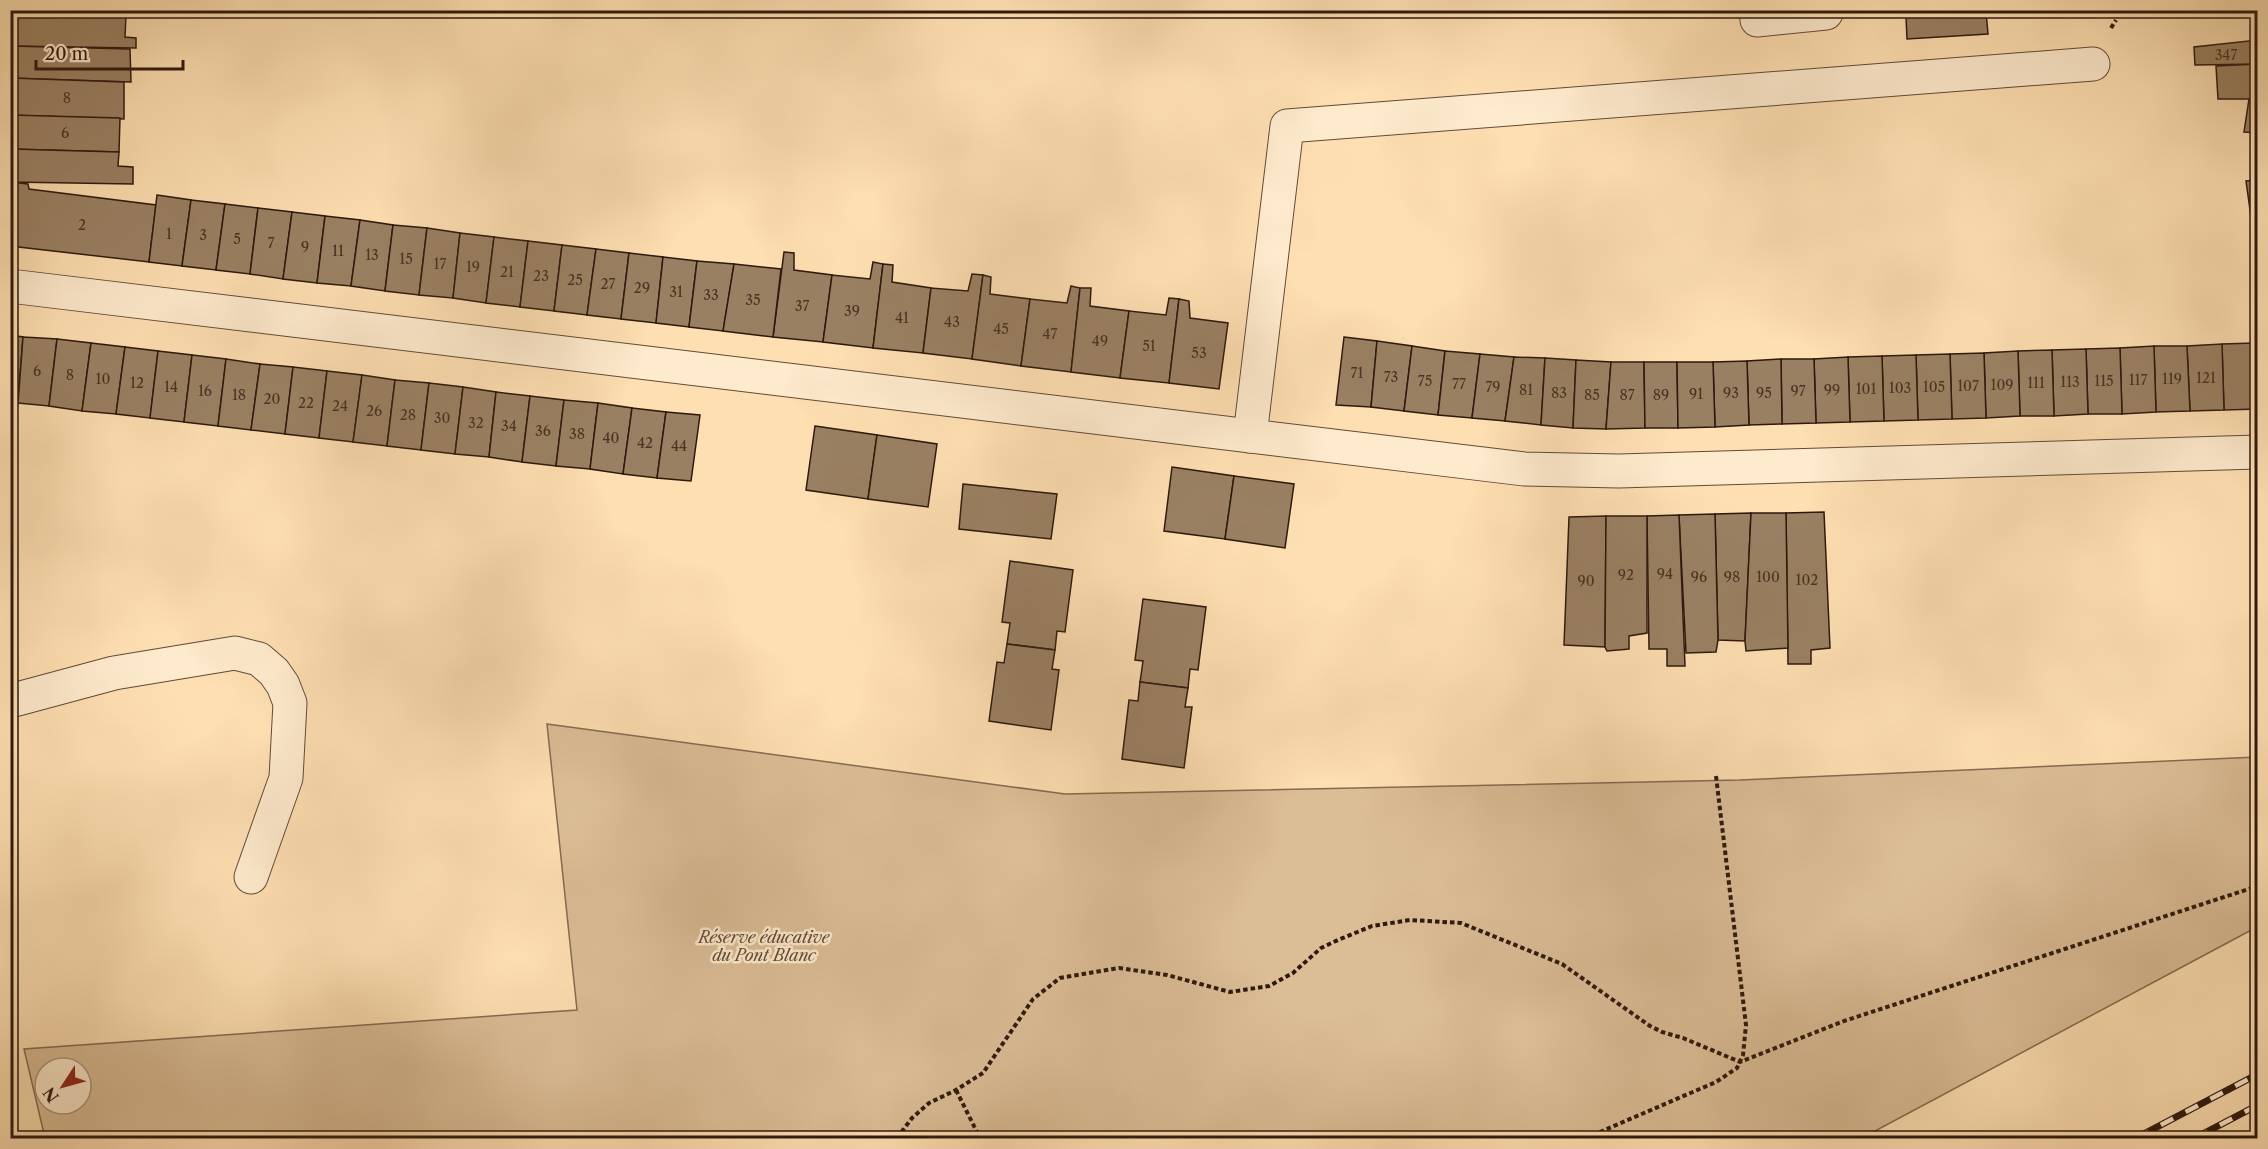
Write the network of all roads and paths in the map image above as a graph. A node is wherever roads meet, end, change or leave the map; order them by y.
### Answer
1 (1756, 10) edge
2 (1826, 10) edge
3 (2093, 64) dead end
4 (10, 286) edge
5 (1250, 436) junction
6 (2258, 452) edge
7 (10, 702) edge
8 (1716, 776) dead end
9 (251, 877) dead end
10 (2258, 886) edge
11 (1740, 1062) junction
12 (956, 1090) junction
13 (897, 1138) edge
14 (980, 1138) edge
15 (1586, 1138) edge

1 - 2 street
3 - 5 street
4 - 5 street
5 - 6 street
7 - 9 street
8 - 11 path
10 - 11 path
11 - 12 path
11 - 15 path
12 - 13 path
12 - 14 path

